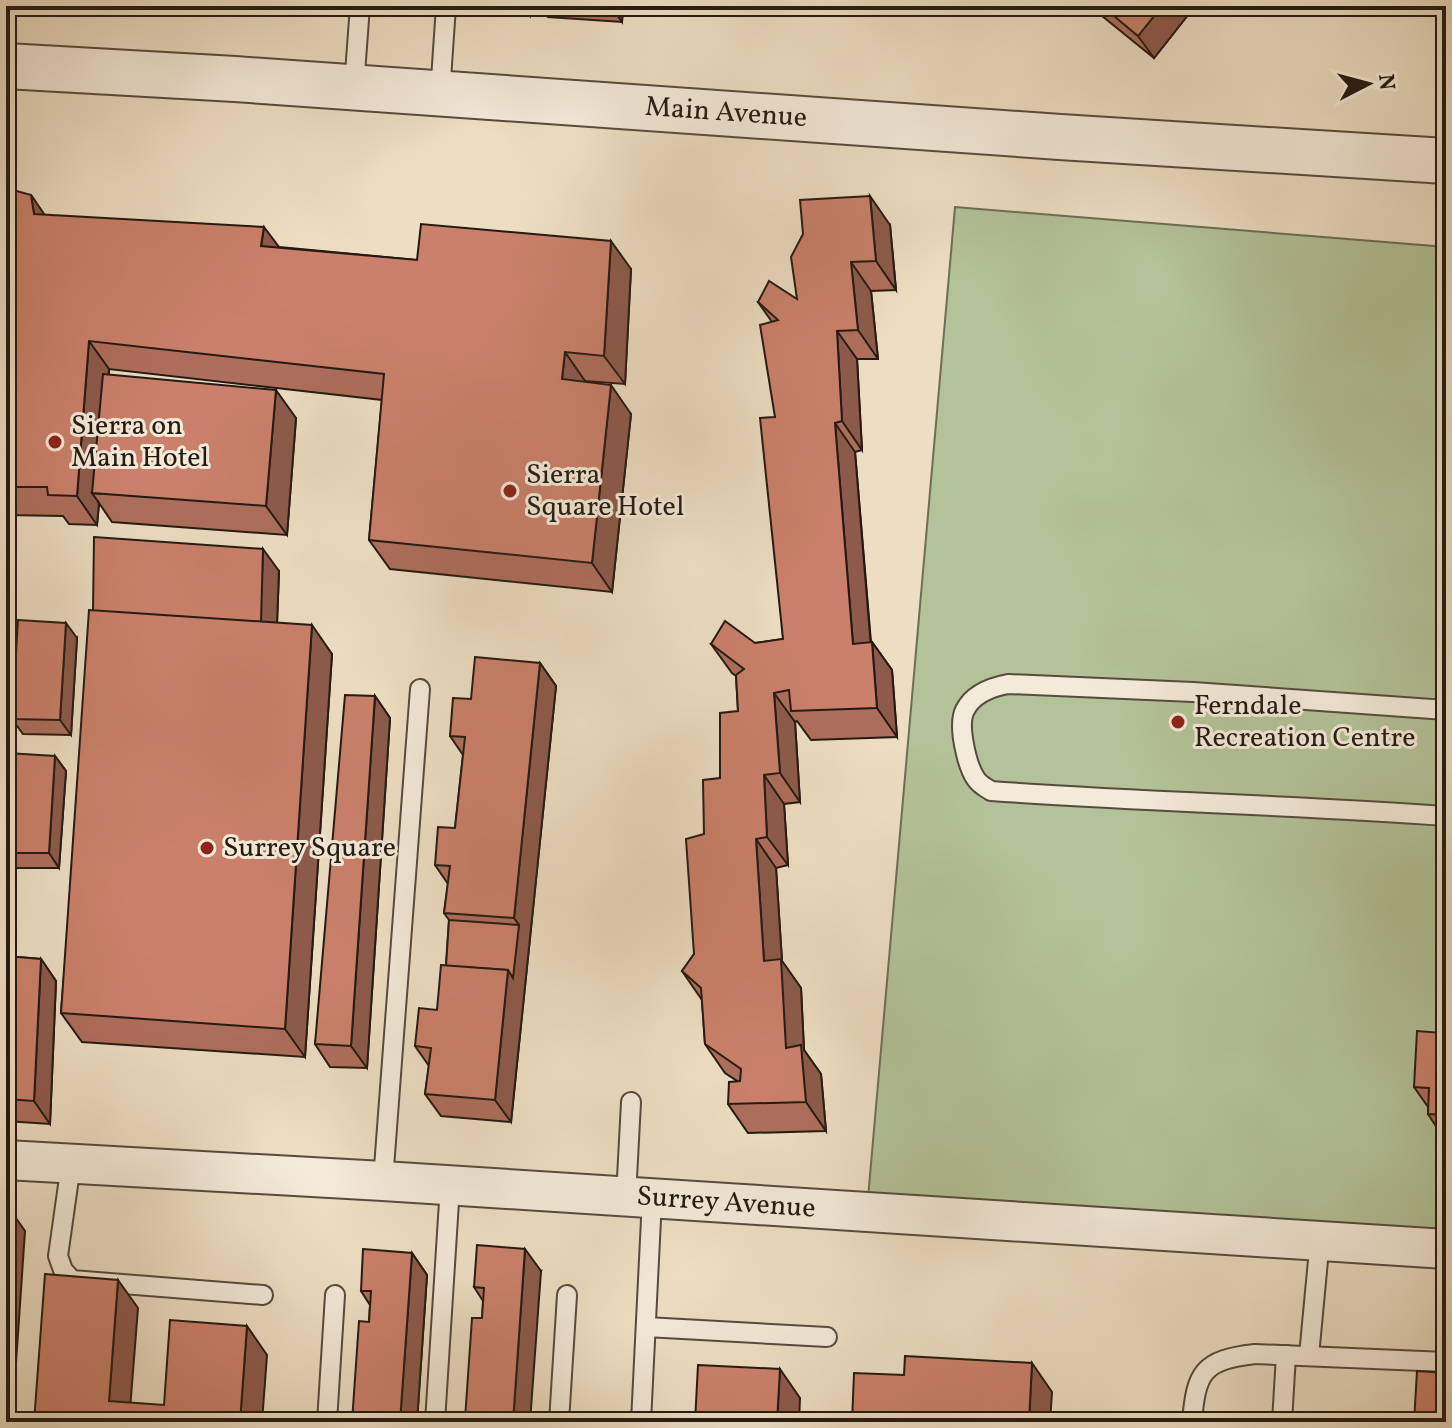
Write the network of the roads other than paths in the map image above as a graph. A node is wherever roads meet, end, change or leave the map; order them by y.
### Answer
1 (360, 6) edge
2 (446, 6) edge
3 (6, 66) edge
4 (354, 87) junction
5 (440, 94) junction
6 (1446, 161) edge
7 (420, 689) dead end
8 (1446, 710) edge
9 (1446, 816) edge
10 (631, 1102) dead end
11 (6, 1160) edge
12 (71, 1164) junction
13 (383, 1181) junction
14 (450, 1186) junction
15 (639, 1198) junction
16 (1320, 1239) junction
17 (1446, 1249) edge
18 (263, 1295) dead end
19 (335, 1295) dead end
20 (567, 1295) dead end
21 (646, 1327) junction
22 (827, 1337) dead end
23 (1286, 1355) junction
24 (1309, 1356) junction
25 (1446, 1362) edge
26 (327, 1422) edge
27 (435, 1422) edge
28 (559, 1422) edge
29 (641, 1422) edge
30 (1192, 1422) edge
31 (1282, 1422) edge

1 - 4 lane
2 - 5 lane
3 - 4 street, Main Avenue
4 - 5 street, Main Avenue
5 - 6 street, Main Avenue
7 - 13 lane
8 - 9 lane
10 - 15 lane
11 - 12 street, Surrey Avenue
12 - 13 street, Surrey Avenue
12 - 18 lane
13 - 14 street, Surrey Avenue
14 - 15 street, Surrey Avenue
14 - 27 lane
15 - 16 street, Surrey Avenue
15 - 21 lane
16 - 17 street, Surrey Avenue
16 - 24 lane
19 - 26 lane
20 - 28 lane
21 - 22 lane
21 - 29 lane
23 - 24 lane
23 - 30 lane
23 - 31 lane
24 - 25 lane

